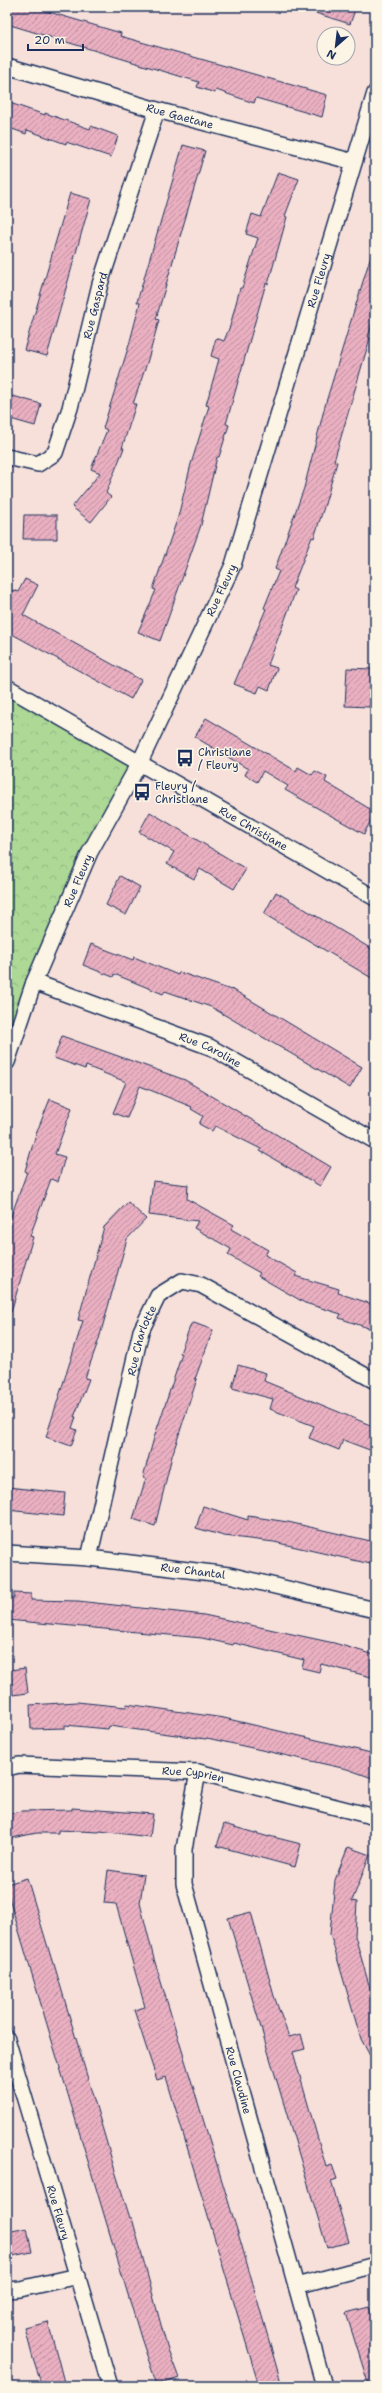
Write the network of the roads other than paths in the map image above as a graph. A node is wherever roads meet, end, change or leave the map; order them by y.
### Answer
1 (7, 66) edge
2 (375, 93) edge
3 (157, 110) junction
4 (354, 162) junction
5 (7, 457) edge
6 (7, 687) edge
7 (140, 762) junction
8 (375, 898) edge
9 (34, 982) junction
10 (7, 1062) edge
11 (375, 1141) edge
12 (375, 1381) edge
13 (7, 1553) edge
14 (89, 1558) junction
15 (375, 1610) edge
16 (7, 1768) edge
17 (198, 1772) junction
18 (375, 1817) edge
19 (7, 2039) edge
20 (375, 2265) edge
21 (78, 2276) junction
22 (296, 2286) junction
23 (7, 2290) edge
24 (110, 2386) edge
25 (324, 2386) edge

1 - 3 street, Rue Gaetane
2 - 4 street, Rue Fleury
3 - 4 street, Rue Gaetane
3 - 5 street, Rue Gaspard
4 - 7 street, Rue Fleury
6 - 7 street, Rue Christiane
7 - 8 street, Rue Christiane
7 - 9 street, Rue Fleury
9 - 10 street, Rue Fleury
9 - 11 street, Rue Caroline
12 - 14 street, Rue Charlotte
13 - 14 street, Rue Chantal
14 - 15 street, Rue Chantal
16 - 17 street, Rue Cyprien
17 - 18 street, Rue Cyprien
17 - 22 street, Rue Claudine
19 - 21 street, Rue Fleury
20 - 22 street
21 - 23 street
21 - 24 street, Rue Fleury
22 - 25 street, Rue Claudine

